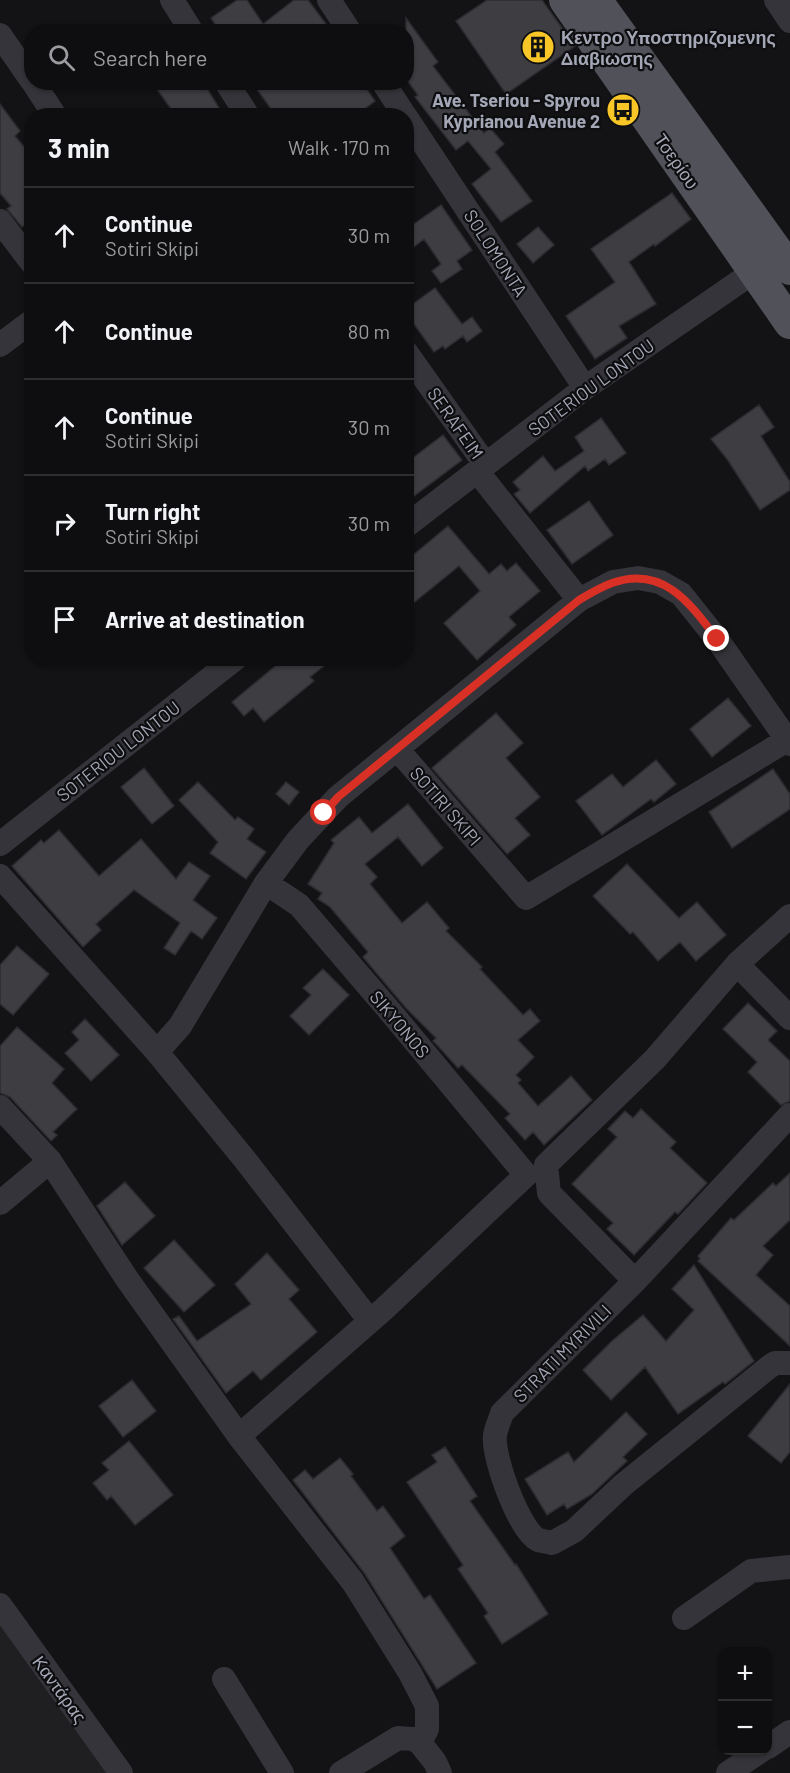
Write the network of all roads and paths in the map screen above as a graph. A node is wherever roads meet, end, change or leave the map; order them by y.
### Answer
1 (172, 0) edge
2 (329, 0) edge
3 (565, 0) edge
4 (596, 0) edge
5 (776, 0) edge
6 (790, 21) edge
7 (187, 24) edge
8 (345, 24) edge
9 (0, 35) edge
10 (24, 70) edge
11 (37, 90) edge
12 (231, 90) edge
13 (388, 90) edge
14 (50, 108) edge
15 (243, 108) edge
16 (401, 108) edge
17 (414, 128) edge
18 (0, 221) edge
19 (24, 252) edge
20 (784, 261) edge
21 (754, 272) junction
22 (790, 323) edge
23 (24, 327) edge
24 (0, 345) edge
25 (414, 364) edge
26 (585, 388) junction
27 (481, 468) junction
28 (414, 520) edge
29 (579, 600) junction
30 (226, 666) edge
31 (788, 742) edge
32 (398, 750) junction
33 (0, 844) edge
34 (0, 876) edge
35 (266, 882) junction
36 (790, 916) edge
37 (737, 964) junction
38 (790, 1018) edge
39 (157, 1052) junction
40 (0, 1107) edge
41 (790, 1115) edge
42 (50, 1161) junction
43 (536, 1170) junction
44 (0, 1203) edge
45 (635, 1281) junction
46 (370, 1321) junction
47 (790, 1363) edge
48 (239, 1436) junction
49 (790, 1567) edge
50 (0, 1605) edge
51 (684, 1618) dead end
52 (224, 1679) dead end
53 (790, 1732) edge
54 (420, 1743) junction
55 (772, 1744) edge
56 (755, 1755) edge
57 (121, 1773) edge
58 (282, 1773) edge
59 (341, 1773) edge
60 (441, 1773) edge
61 (728, 1773) edge

1 - 7 street
2 - 8 street
3 - 21 main road, Τσερίου
4 - 20 main road, Τσερίου
5 - 6 street
9 - 10 street
11 - 14 street
12 - 15 street
13 - 16 street, SOLOMONTA
17 - 26 street, SOLOMONTA
18 - 19 street
20 - 21 street, SOTERIOU LONTOU
21 - 22 main road, Τσερίου
21 - 26 street, SOTERIOU LONTOU
23 - 24 street
25 - 27 street, SERAFEIM
26 - 27 street, SOTERIOU LONTOU
27 - 28 street, SOTERIOU LONTOU
27 - 29 street, SERAFEIM
29 - 31 street, SOTIRI SKIPI
29 - 32 street, SOTIRI SKIPI
30 - 33 street, SOTERIOU LONTOU
31 - 32 street, SOTIRI SKIPI
32 - 35 street, SOTIRI SKIPI
34 - 39 street
35 - 39 street, SOTIRI SKIPI
35 - 43 street, SIKYONOS
36 - 37 street
37 - 38 street
37 - 43 street
39 - 46 street
40 - 42 street
41 - 45 street, STRATI MYRIVILI
42 - 44 street
42 - 48 street
43 - 45 street
43 - 46 street
45 - 47 street, STRATI MYRIVILI
46 - 48 street
48 - 54 street
49 - 51 street
50 - 57 street, Καντάρας
52 - 58 street
53 - 55 street
54 - 59 street
54 - 60 street
56 - 61 street

